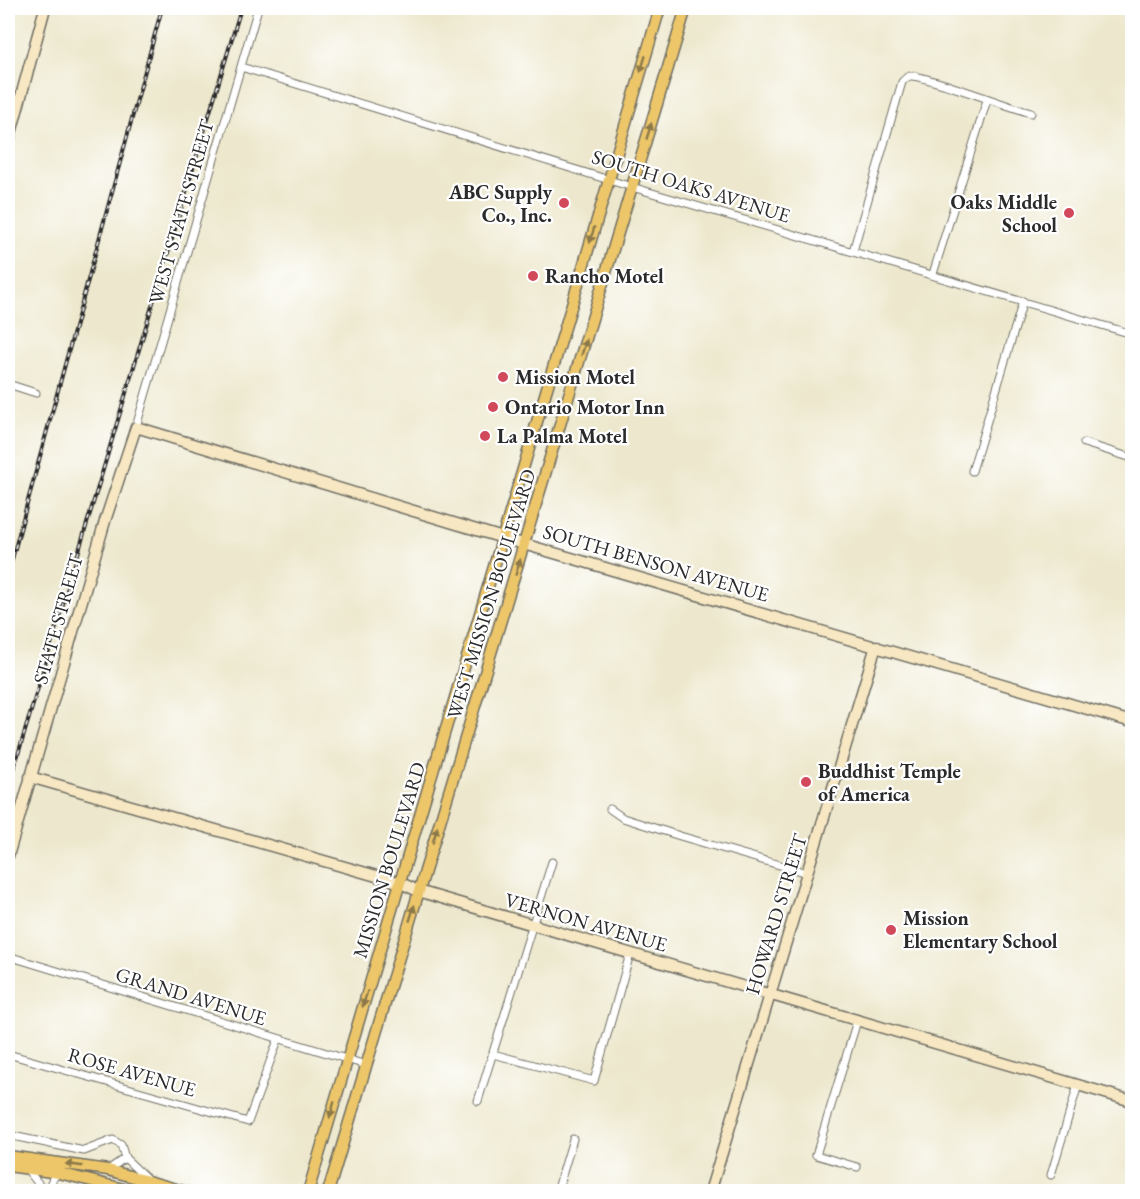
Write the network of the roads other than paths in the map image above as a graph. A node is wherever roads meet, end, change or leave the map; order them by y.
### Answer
1 (42, 8) edge
2 (258, 8) edge
3 (660, 8) edge
4 (686, 8) edge
5 (241, 67) junction
6 (987, 100) junction
7 (1031, 113) dead end
8 (8, 144) edge
9 (609, 179) junction
10 (632, 187) junction
11 (853, 251) junction
12 (933, 274) junction
13 (1023, 301) junction
14 (1132, 334) edge
15 (8, 384) edge
16 (36, 393) dead end
17 (136, 427) junction
18 (1084, 443) dead end
19 (1132, 458) edge
20 (972, 471) dead end
21 (503, 538) junction
22 (525, 544) junction
23 (876, 646) junction
24 (1132, 722) edge
25 (30, 777) junction
26 (610, 808) dead end
27 (8, 856) edge
28 (552, 862) dead end
29 (807, 873) junction
30 (401, 883) junction
31 (418, 891) junction
32 (532, 925) junction
33 (630, 954) junction
34 (8, 956) edge
35 (770, 995) junction
36 (857, 1021) junction
37 (278, 1040) junction
38 (8, 1054) edge
39 (493, 1054) junction
40 (346, 1060) junction
41 (366, 1065) junction
42 (1078, 1085) junction
43 (478, 1101) dead end
44 (1132, 1101) edge
45 (8, 1135) edge
46 (573, 1139) dead end
47 (8, 1156) edge
48 (125, 1158) junction
49 (8, 1166) edge
50 (857, 1167) dead end
51 (26, 1168) junction
52 (108, 1170) junction
53 (59, 1173) junction
54 (1051, 1175) dead end
55 (151, 1182) junction
56 (41, 1191) edge
57 (46, 1191) edge
58 (136, 1191) edge
59 (187, 1191) edge
60 (308, 1191) edge
61 (328, 1191) edge
62 (557, 1191) edge
63 (710, 1191) edge

1 - 8 street
2 - 5 street, WEST STATE STREET
3 -> 9 main road, WEST MISSION BOULEVARD
10 -> 4 main road, WEST MISSION BOULEVARD
5 - 9 street, SOUTH OAKS AVENUE
5 - 17 street, WEST STATE STREET
6 - 7 street
6 - 11 street
6 - 12 street
9 - 10 street, SOUTH OAKS AVENUE
9 -> 21 main road, WEST MISSION BOULEVARD
10 - 11 street, SOUTH OAKS AVENUE
22 -> 10 main road, WEST MISSION BOULEVARD
11 - 12 street, SOUTH OAKS AVENUE
12 - 13 street, SOUTH OAKS AVENUE
13 - 14 street, SOUTH OAKS AVENUE
13 - 20 street
15 - 16 street
17 - 21 street, SOUTH BENSON AVENUE
17 - 25 street, STATE STREET
18 - 19 street
21 - 22 street, SOUTH BENSON AVENUE
21 - 30 main road, MISSION BOULEVARD
22 - 23 street, SOUTH BENSON AVENUE
31 -> 22 main road, WEST MISSION BOULEVARD
23 - 24 street, SOUTH BENSON AVENUE
23 - 29 street, HOWARD STREET
25 - 27 street, STATE STREET
25 - 30 street, VERNON AVENUE
26 - 29 street
28 - 32 street
29 - 35 street, HOWARD STREET
30 - 31 street, VERNON AVENUE
30 -> 40 main road, MISSION BOULEVARD
31 - 32 street, VERNON AVENUE
41 -> 31 main road, WEST MISSION BOULEVARD
32 - 33 street, VERNON AVENUE
32 - 39 street
33 - 35 street, VERNON AVENUE
33 - 39 street
34 - 37 street, GRAND AVENUE
35 - 36 street, VERNON AVENUE
35 - 63 street, HOWARD STREET
36 - 42 street, VERNON AVENUE
36 - 50 street
37 - 38 street, ROSE AVENUE
37 - 40 street, GRAND AVENUE
39 - 43 street
40 - 41 street, GRAND AVENUE
40 -> 60 main road, MISSION BOULEVARD
41 - 61 main road, WEST MISSION BOULEVARD
42 - 44 street, VERNON AVENUE
42 - 54 street
45 - 48 street
46 - 62 street
52 -> 47 main road
48 - 52 street
48 - 55 street
49 - 51 main road
51 - 53 main road
51 - 56 street
52 - 55 main road
53 - 57 street
53 - 58 main road
55 - 59 main road

